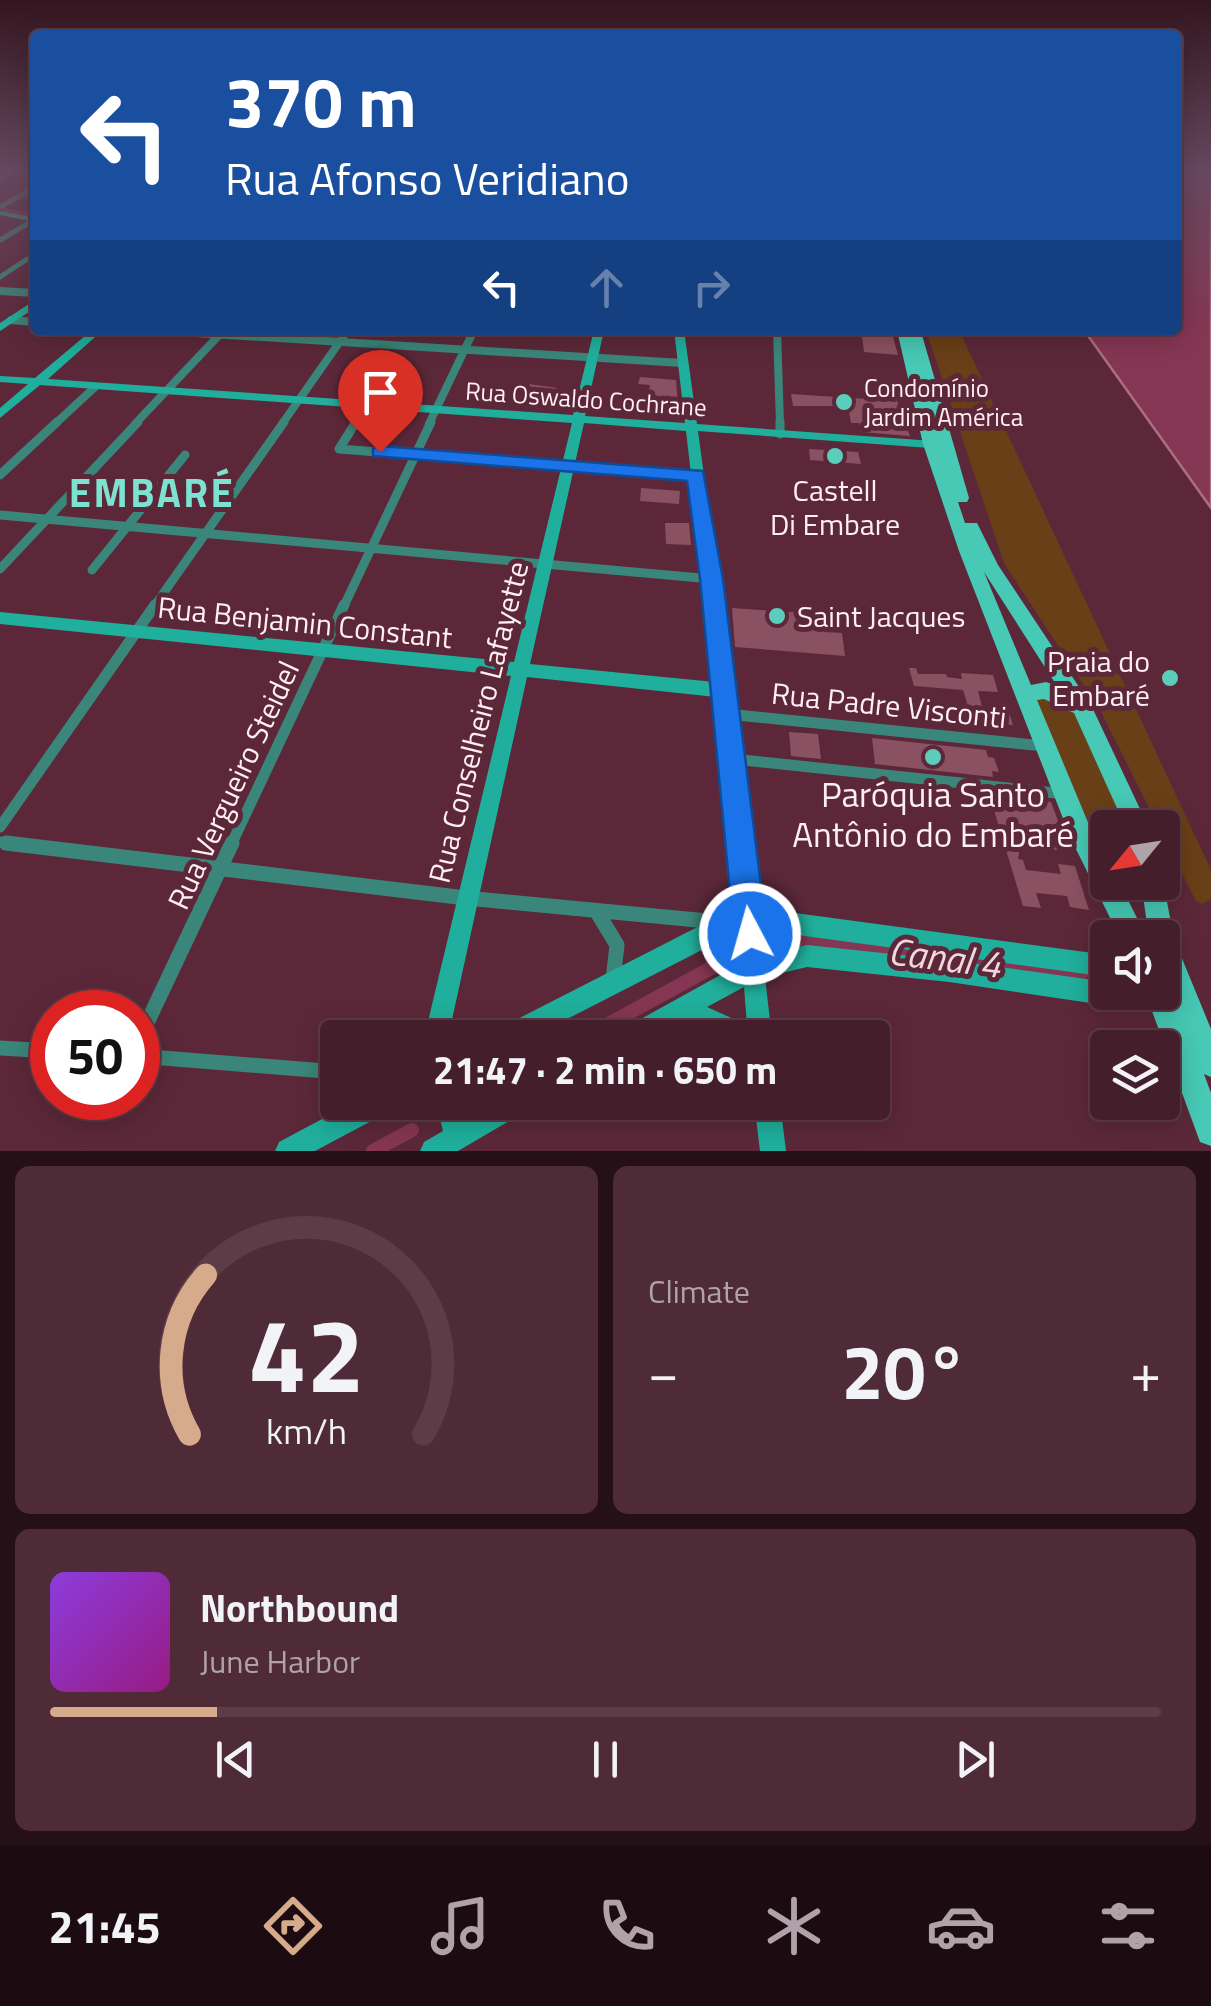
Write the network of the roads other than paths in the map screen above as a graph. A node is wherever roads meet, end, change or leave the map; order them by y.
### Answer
1 (27, 225) edge
2 (0, 240) edge
3 (30, 257) edge
4 (0, 277) edge
5 (0, 291) edge
6 (30, 297) edge
7 (30, 302) edge
8 (30, 322) edge
9 (4, 324) edge
10 (92, 335) edge
11 (219, 335) edge
12 (278, 335) edge
13 (345, 335) edge
14 (472, 335) edge
15 (598, 335) edge
16 (679, 335) edge
17 (777, 335) edge
18 (904, 335) edge
19 (915, 335) edge
20 (340, 342) junction
21 (464, 350) junction
22 (594, 358) junction
23 (682, 363) junction
24 (0, 379) edge
25 (38, 382) junction
26 (95, 387) junction
27 (165, 393) junction
28 (297, 401) junction
29 (366, 407) junction
30 (435, 411) junction
31 (0, 414) edge
32 (579, 422) junction
33 (690, 428) junction
34 (780, 434) junction
35 (930, 444) junction
36 (415, 454) junction
37 (185, 455) dead end
38 (570, 465) junction
39 (0, 475) edge
40 (696, 476) junction
41 (0, 515) edge
42 (47, 519) junction
43 (127, 526) junction
44 (206, 534) junction
45 (372, 546) junction
46 (547, 562) junction
47 (0, 568) edge
48 (92, 570) dead end
49 (712, 579) junction
50 (0, 618) edge
51 (136, 633) junction
52 (324, 651) junction
53 (520, 670) junction
54 (724, 690) junction
55 (1026, 702) junction
56 (1084, 711) junction
57 (727, 714) junction
58 (1046, 746) junction
59 (733, 759) junction
60 (1065, 794) junction
61 (1130, 810) edge
62 (0, 827) edge
63 (1083, 840) junction
64 (0, 842) edge
65 (1090, 845) edge
66 (222, 868) junction
67 (466, 898) junction
68 (596, 912) junction
69 (1125, 920) edge
70 (739, 921) junction
71 (1090, 964) edge
72 (755, 968) junction
73 (612, 981) junction
74 (1090, 984) edge
75 (160, 996) edge
76 (1172, 1010) edge
77 (1178, 1010) edge
78 (440, 1020) edge
79 (538, 1020) edge
80 (659, 1020) edge
81 (665, 1020) edge
82 (705, 1020) edge
83 (759, 1020) edge
84 (0, 1048) edge
85 (30, 1050) edge
86 (160, 1058) edge
87 (1211, 1063) edge
88 (320, 1071) edge
89 (337, 1120) edge
90 (769, 1120) edge
91 (455, 1128) edge
92 (1211, 1131) edge
93 (288, 1151) edge
94 (433, 1151) edge
95 (773, 1151) edge

1 - 2 street
3 - 4 street
5 - 6 street
7 - 9 main road
8 - 9 street
10 - 25 main road
11 - 27 street
12 - 20 street
13 - 20 street
14 - 21 street, Rua Vergueiro Steidel
15 - 22 main road, Rua Conselheiro Lafayette
16 - 23 main road
17 - 34 street
18 - 35 main road
19 - 56 main road
20 - 21 street
20 - 28 street
21 - 22 street
21 - 30 street, Rua Vergueiro Steidel
22 - 23 street
22 - 32 main road, Rua Conselheiro Lafayette
23 - 33 main road
24 - 25 main road, Rua Oswaldo Cochrane
25 - 26 main road, Rua Oswaldo Cochrane
25 - 31 main road
26 - 27 main road, Rua Oswaldo Cochrane
26 - 39 street
27 - 28 main road, Rua Oswaldo Cochrane
27 - 42 street
28 - 29 main road, Rua Oswaldo Cochrane
28 - 44 street
29 - 30 main road, Rua Oswaldo Cochrane
29 - 36 street
30 - 32 main road, Rua Oswaldo Cochrane
30 - 36 street, Rua Vergueiro Steidel
32 - 33 main road, Rua Oswaldo Cochrane
32 - 38 main road, Rua Conselheiro Lafayette
33 - 34 main road, Rua Oswaldo Cochrane
33 - 40 main road
34 - 35 main road, Rua Oswaldo Cochrane
35 - 55 main road
36 - 38 street
36 - 45 street, Rua Vergueiro Steidel
37 - 43 street
38 - 40 street
38 - 46 main road, Rua Conselheiro Lafayette
40 - 49 main road
41 - 42 street
42 - 43 street
42 - 47 street
43 - 44 street
43 - 48 street
44 - 45 street
44 - 51 street
45 - 46 street
45 - 52 street, Rua Vergueiro Steidel
46 - 49 street
46 - 53 main road, Rua Conselheiro Lafayette
49 - 54 main road
50 - 51 main road, Rua Benjamin Constant
51 - 52 main road, Rua Benjamin Constant
51 - 62 street
52 - 53 main road, Rua Benjamin Constant
52 - 66 street, Rua Vergueiro Steidel
53 - 54 main road, Rua Benjamin Constant
53 - 67 main road, Rua Conselheiro Lafayette
54 - 57 main road
55 - 56 main road
55 - 58 main road
56 - 61 main road
57 - 58 street, Rua Padre Visconti
57 - 59 main road
58 - 60 main road
59 - 60 street
59 - 70 main road
60 - 63 main road
63 - 65 main road
63 - 69 main road
64 - 66 street
66 - 67 street
66 - 75 street, Rua Vergueiro Steidel
67 - 68 street
67 - 78 main road, Rua Conselheiro Lafayette
68 - 70 street
68 - 73 street
70 - 71 main road
70 - 72 main road
70 - 73 main road
72 - 74 main road
72 - 80 main road
72 - 83 main road
73 - 79 main road
76 - 92 main road
77 - 87 main road
81 - 82 main road
84 - 85 street
86 - 88 street
89 - 93 main road
90 - 95 main road
91 - 94 main road

